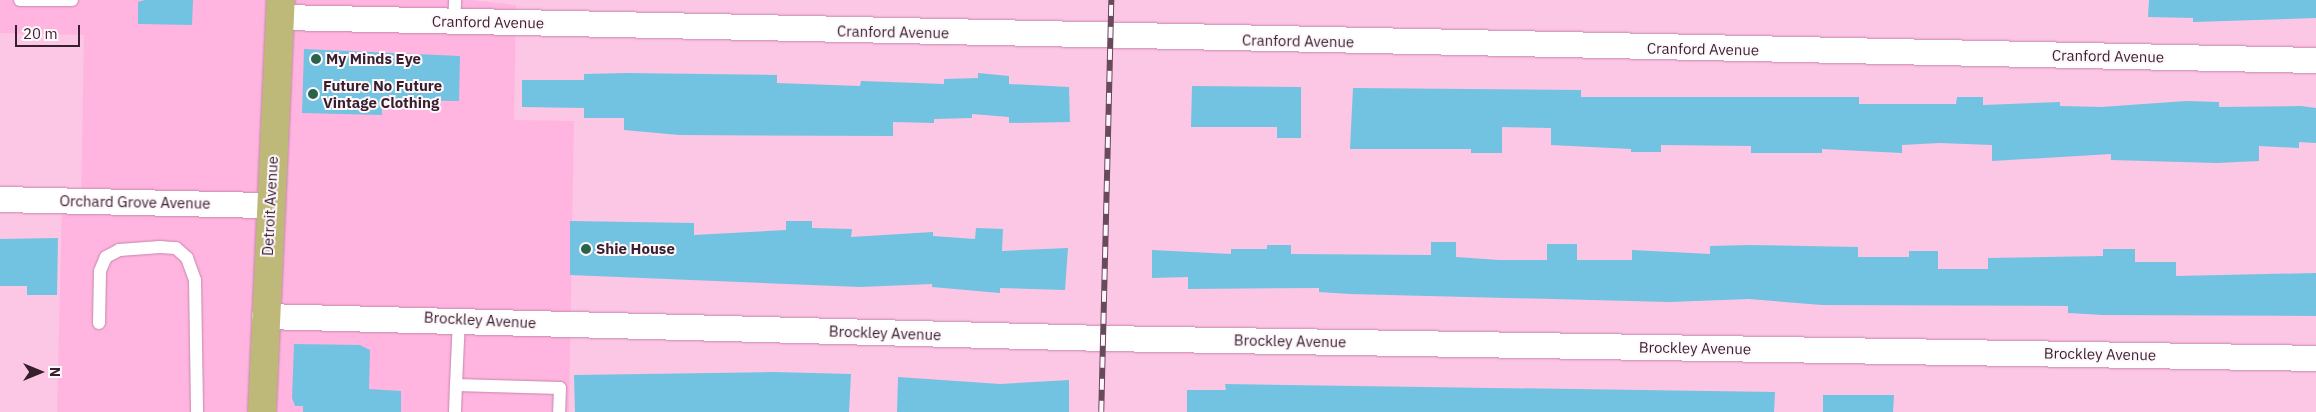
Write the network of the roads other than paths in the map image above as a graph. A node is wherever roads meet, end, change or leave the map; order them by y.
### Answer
1 (20, 0) edge
2 (72, 0) edge
3 (280, 9) edge
4 (454, 11) edge
5 (2316, 60) edge
6 (0, 199) edge
7 (270, 204) junction
8 (264, 316) junction
9 (459, 319) junction
10 (99, 323) dead end
11 (2316, 358) edge
12 (456, 385) junction
13 (196, 412) edge
14 (262, 412) edge
15 (455, 412) edge
16 (559, 412) edge

1 - 2 lane
3 - 4 street, Cranford Avenue
3 - 7 main road, Detroit Avenue
4 - 5 street, Cranford Avenue
6 - 7 street, Orchard Grove Avenue
7 - 8 main road, Detroit Avenue
8 - 9 street, Brockley Avenue
8 - 14 main road, Detroit Avenue
9 - 11 street, Brockley Avenue
9 - 12 lane
10 - 13 lane
12 - 15 lane
12 - 16 lane

